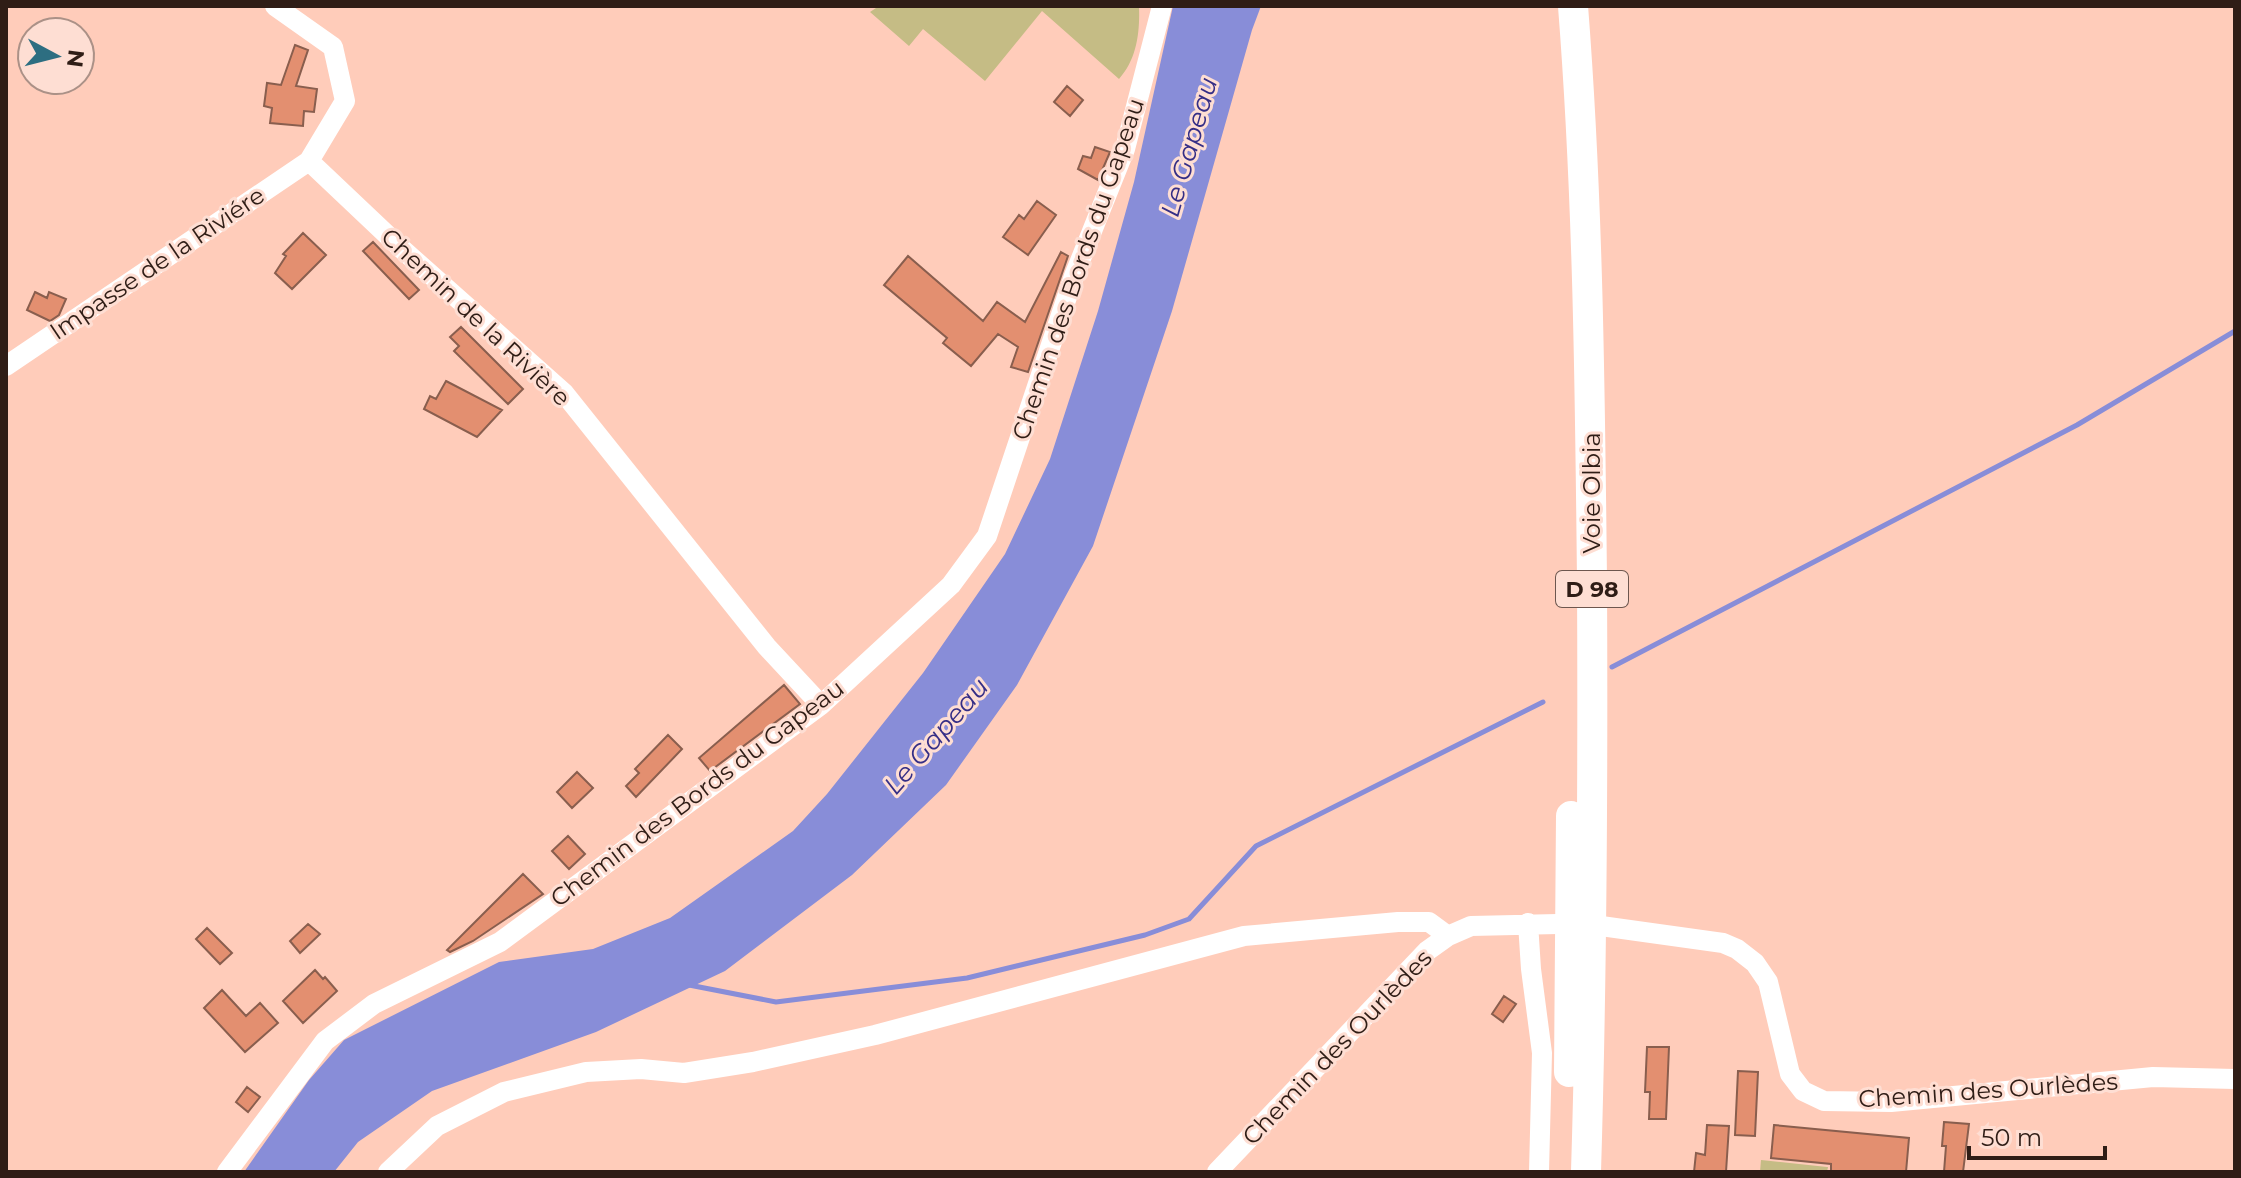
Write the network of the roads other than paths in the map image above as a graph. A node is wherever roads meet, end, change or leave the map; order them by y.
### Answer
1 (275, 6) edge
2 (1162, 6) edge
3 (1560, 6) edge
4 (1573, 6) edge
5 (309, 161) junction
6 (6, 366) edge
7 (821, 705) junction
8 (1528, 923) junction
9 (1558, 924) dead end
10 (1601, 926) dead end
11 (1448, 936) junction
12 (2235, 1079) edge
13 (227, 1172) edge
14 (388, 1172) edge
15 (1217, 1172) edge
16 (1539, 1172) edge
17 (1568, 1172) edge
18 (1586, 1172) edge

1 - 5 street
2 - 7 street, Chemin des Bords du Gapeau
3 - 17 highway, Voie Olbia / D 98
4 - 18 highway, Voie Olbia / D 98
5 - 6 street, Impasse de la Riviére
5 - 7 street, Chemin de la Rivière
7 - 13 street, Chemin des Bords du Gapeau
8 - 9 street, Chemin des Ourlèdes
8 - 11 street, Chemin des Ourlèdes
8 - 16 street
10 - 12 street, Chemin des Ourlèdes
11 - 14 street
11 - 15 street, Chemin des Ourlèdes

